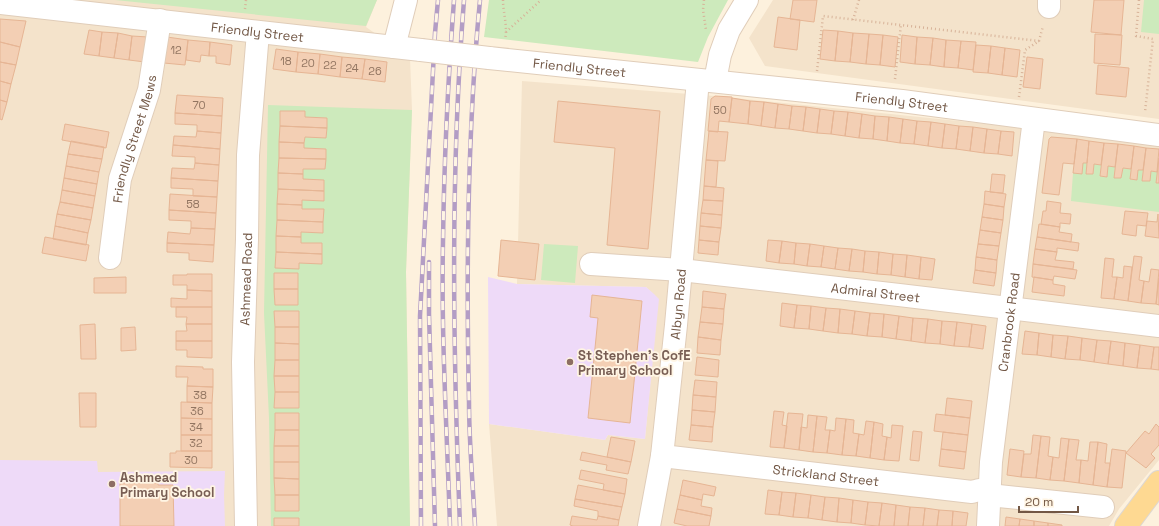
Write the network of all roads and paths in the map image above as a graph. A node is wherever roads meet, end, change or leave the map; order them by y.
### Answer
1 (406, 0) edge
2 (503, 0) edge
3 (541, 0) edge
4 (704, 0) edge
5 (747, 0) edge
6 (859, 0) edge
7 (1139, 0) edge
8 (0, 2) edge
9 (1049, 4) edge
10 (160, 20) junction
11 (853, 20) junction
12 (901, 24) junction
13 (706, 31) dead end
14 (258, 32) junction
15 (506, 32) junction
16 (1039, 41) junction
17 (504, 44) dead end
18 (394, 47) junction
19 (816, 77) dead end
20 (895, 79) dead end
21 (707, 81) junction
22 (1019, 101) dead end
23 (1145, 117) dead end
24 (1034, 119) junction
25 (1159, 135) edge
26 (110, 258) dead end
27 (591, 264) dead end
28 (681, 270) junction
29 (1010, 308) junction
30 (1159, 326) edge
31 (662, 456) junction
32 (1159, 482) edge
33 (984, 493) junction
34 (1103, 507) dead end
35 (246, 526) edge
36 (649, 526) edge
37 (988, 526) edge
38 (1126, 526) edge

1 - 18 street
2 - 15 path
3 - 15 path
4 - 13 path
5 - 21 street, Albyn Road
6 - 11 path
7 - 23 path
8 - 10 street, Friendly Street
9 - 16 path
10 - 14 street, Friendly Street
10 - 26 street, Friendly Street Mews
11 - 12 path
11 - 19 path
12 - 16 path
12 - 20 path
14 - 18 street, Friendly Street
14 - 35 street, Ashmead Road
15 - 17 path
16 - 22 path
18 - 21 street, Friendly Street, bridge
21 - 24 street, Friendly Street
21 - 28 street, Albyn Road
24 - 25 street, Friendly Street
24 - 29 street, Cranbrook Road
27 - 28 street, Admiral Street
28 - 29 street, Admiral Street
28 - 31 street, Albyn Road
29 - 30 street, Admiral Street
29 - 33 street, Cranbrook Road
31 - 33 street, Strickland Street
31 - 36 street, Albyn Road
32 - 38 main road
33 - 34 street, Strickland Street
33 - 37 street, Cranbrook Road

